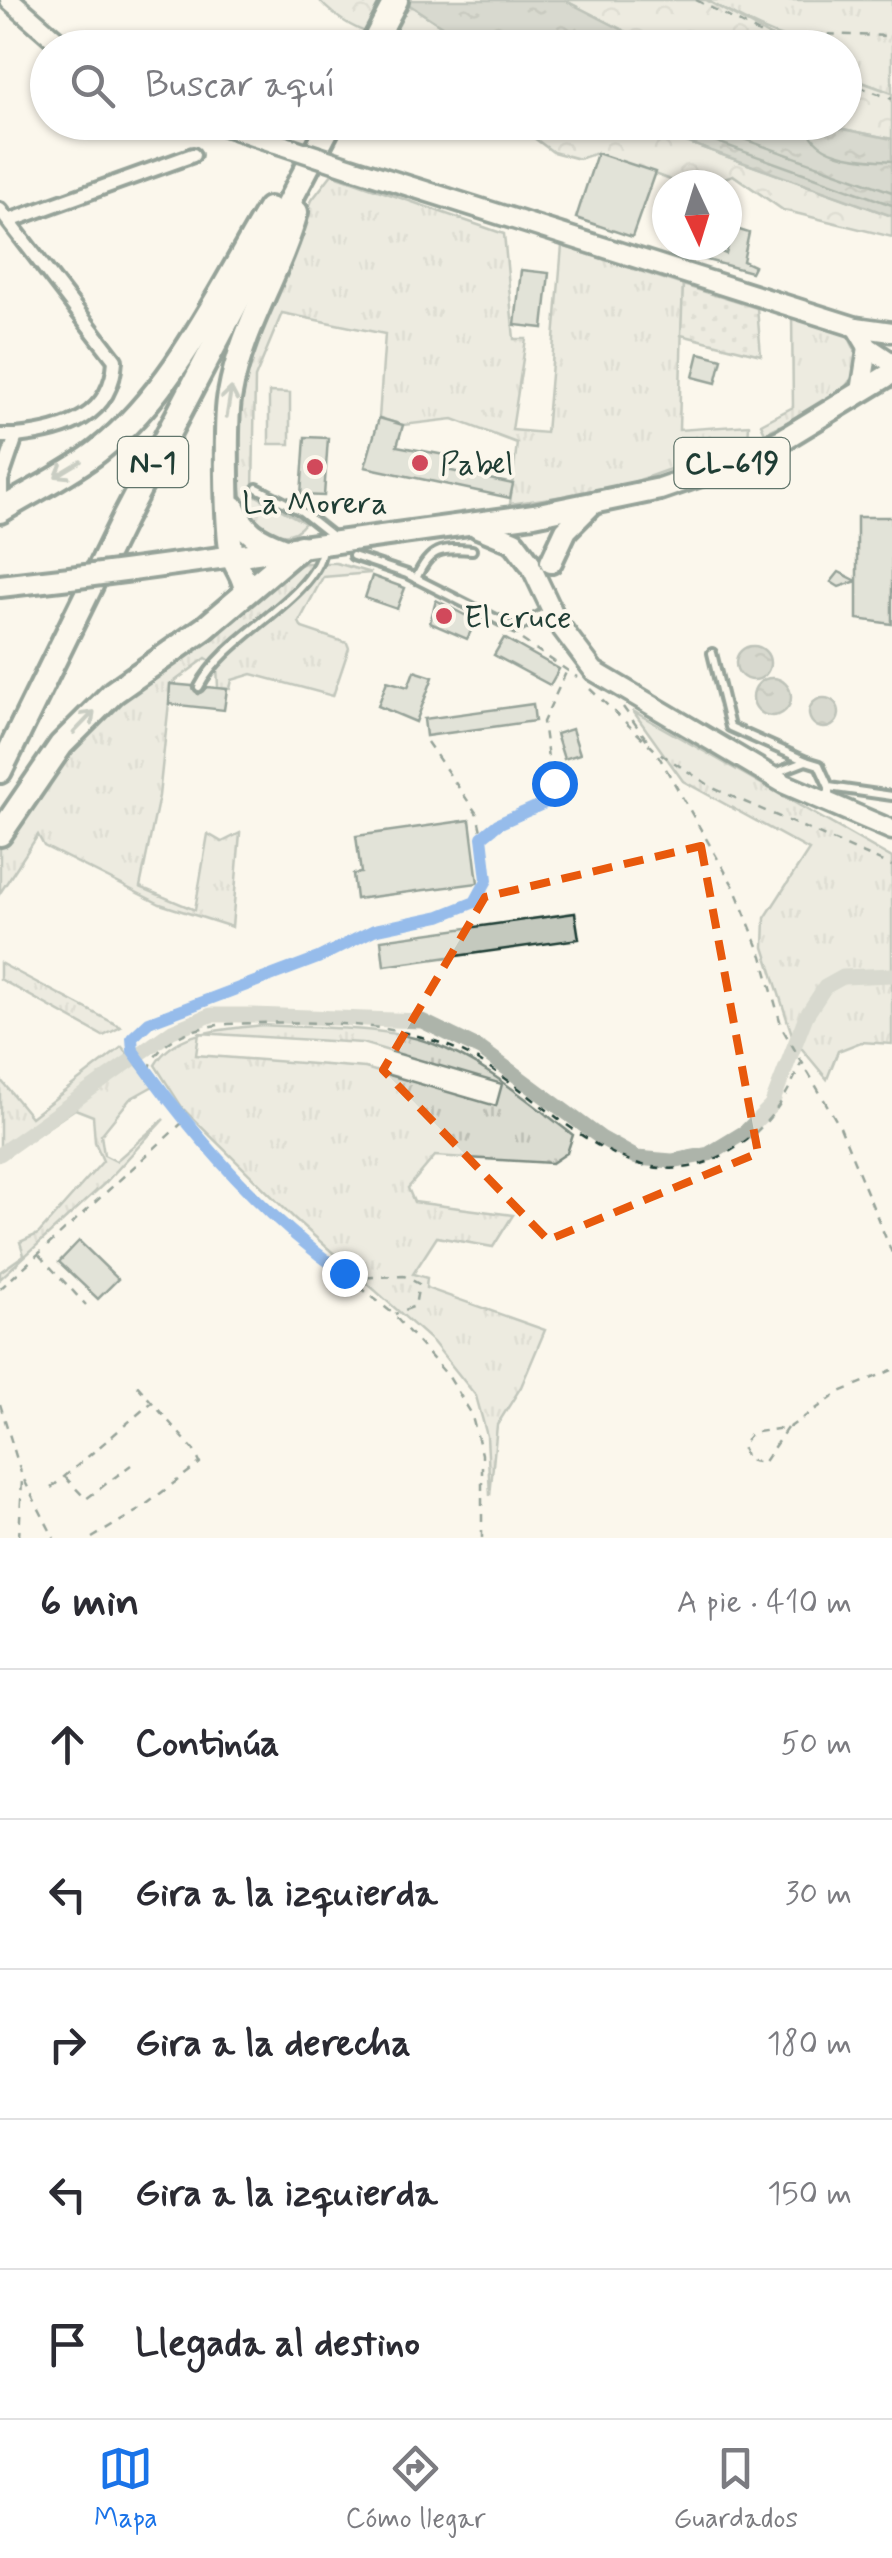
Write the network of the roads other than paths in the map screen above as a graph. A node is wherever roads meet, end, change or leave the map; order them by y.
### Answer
1 (10, 0) edge
2 (396, 0) edge
3 (44, 30) edge
4 (380, 30) edge
5 (267, 140) edge
6 (321, 140) edge
7 (321, 140) edge
8 (322, 140) edge
9 (192, 155) dead end
10 (8, 221) edge
11 (0, 237) edge
12 (856, 326) junction
13 (889, 337) edge
14 (868, 347) junction
15 (892, 364) edge
16 (892, 372) edge
17 (861, 392) junction
18 (0, 436) edge
19 (16, 436) junction
20 (257, 488) dead end
21 (230, 499) junction
22 (591, 504) junction
23 (1, 510) edge
24 (534, 514) junction
25 (466, 524) junction
26 (320, 548) junction
27 (472, 550) dead end
28 (233, 557) junction
29 (529, 562) junction
30 (551, 562) junction
31 (416, 579) junction
32 (0, 586) edge
33 (246, 592) junction
34 (552, 609) junction
35 (712, 653) dead end
36 (200, 687) dead end
37 (806, 760) junction
38 (0, 770) edge
39 (771, 776) junction
40 (830, 795) junction
41 (892, 796) edge
42 (892, 830) edge
43 (0, 834) edge

1 - 3 street
2 - 4 highway
5 - 12 street, bridge
6 -> 23 highway, N-1
7 - 38 highway, N-1
21 -> 8 highway, N-1
9 - 10 street
10 - 11 street
10 - 19 street
12 - 13 street
12 - 14 street
14 - 15 street
14 - 17 street
16 - 17 main road, CL-619
17 - 22 main road, CL-619
18 - 19 street
19 - 23 street
20 - 26 lane
21 - 26 highway
21 - 28 highway, N-1
22 - 24 main road, CL-619
22 - 30 main road
24 - 25 main road, CL-619
24 - 29 main road
24 - 30 main road
25 - 26 main road, CL-619
25 - 29 main road
26 - 28 main road, CL-619
26 - 31 lane
26 - 33 highway
26 - 36 lane
27 - 31 lane
28 - 32 main road, CL-619, bridge
28 - 33 highway, N-1
29 - 34 street
30 - 34 street
31 - 34 lane
43 -> 33 highway
34 - 39 street
35 - 37 lane
37 - 39 lane
37 - 40 lane
39 - 40 street
40 - 41 lane
40 - 42 street

